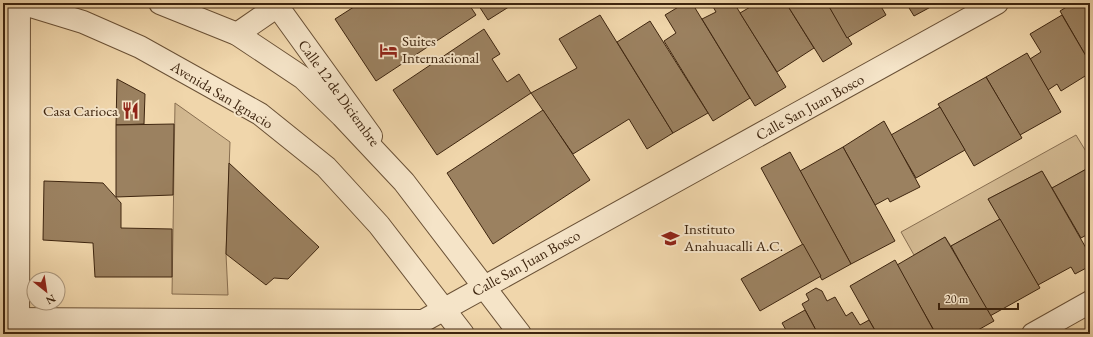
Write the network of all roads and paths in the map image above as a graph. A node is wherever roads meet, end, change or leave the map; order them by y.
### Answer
1 (20, 3) edge
2 (160, 3) edge
3 (997, 3) edge
4 (278, 4) edge
5 (237, 34) junction
6 (404, 182) junction
7 (484, 286) junction
8 (1090, 302) edge
9 (444, 309) junction
10 (13, 324) edge
11 (463, 334) edge
12 (520, 334) edge
13 (1033, 334) edge

1 - 9 street, Avenida San Ignacio
1 - 10 street
2 - 5 street
3 - 7 street, Calle San Juan Bosco
4 - 5 street
4 - 6 street, Calle 12 de Diciembre
5 - 6 street
6 - 7 street
7 - 9 street, Calle San Juan Bosco
7 - 12 street
8 - 13 street
9 - 10 street, Calle San Juan Bosco
9 - 11 street, Avenida San Ignacio

